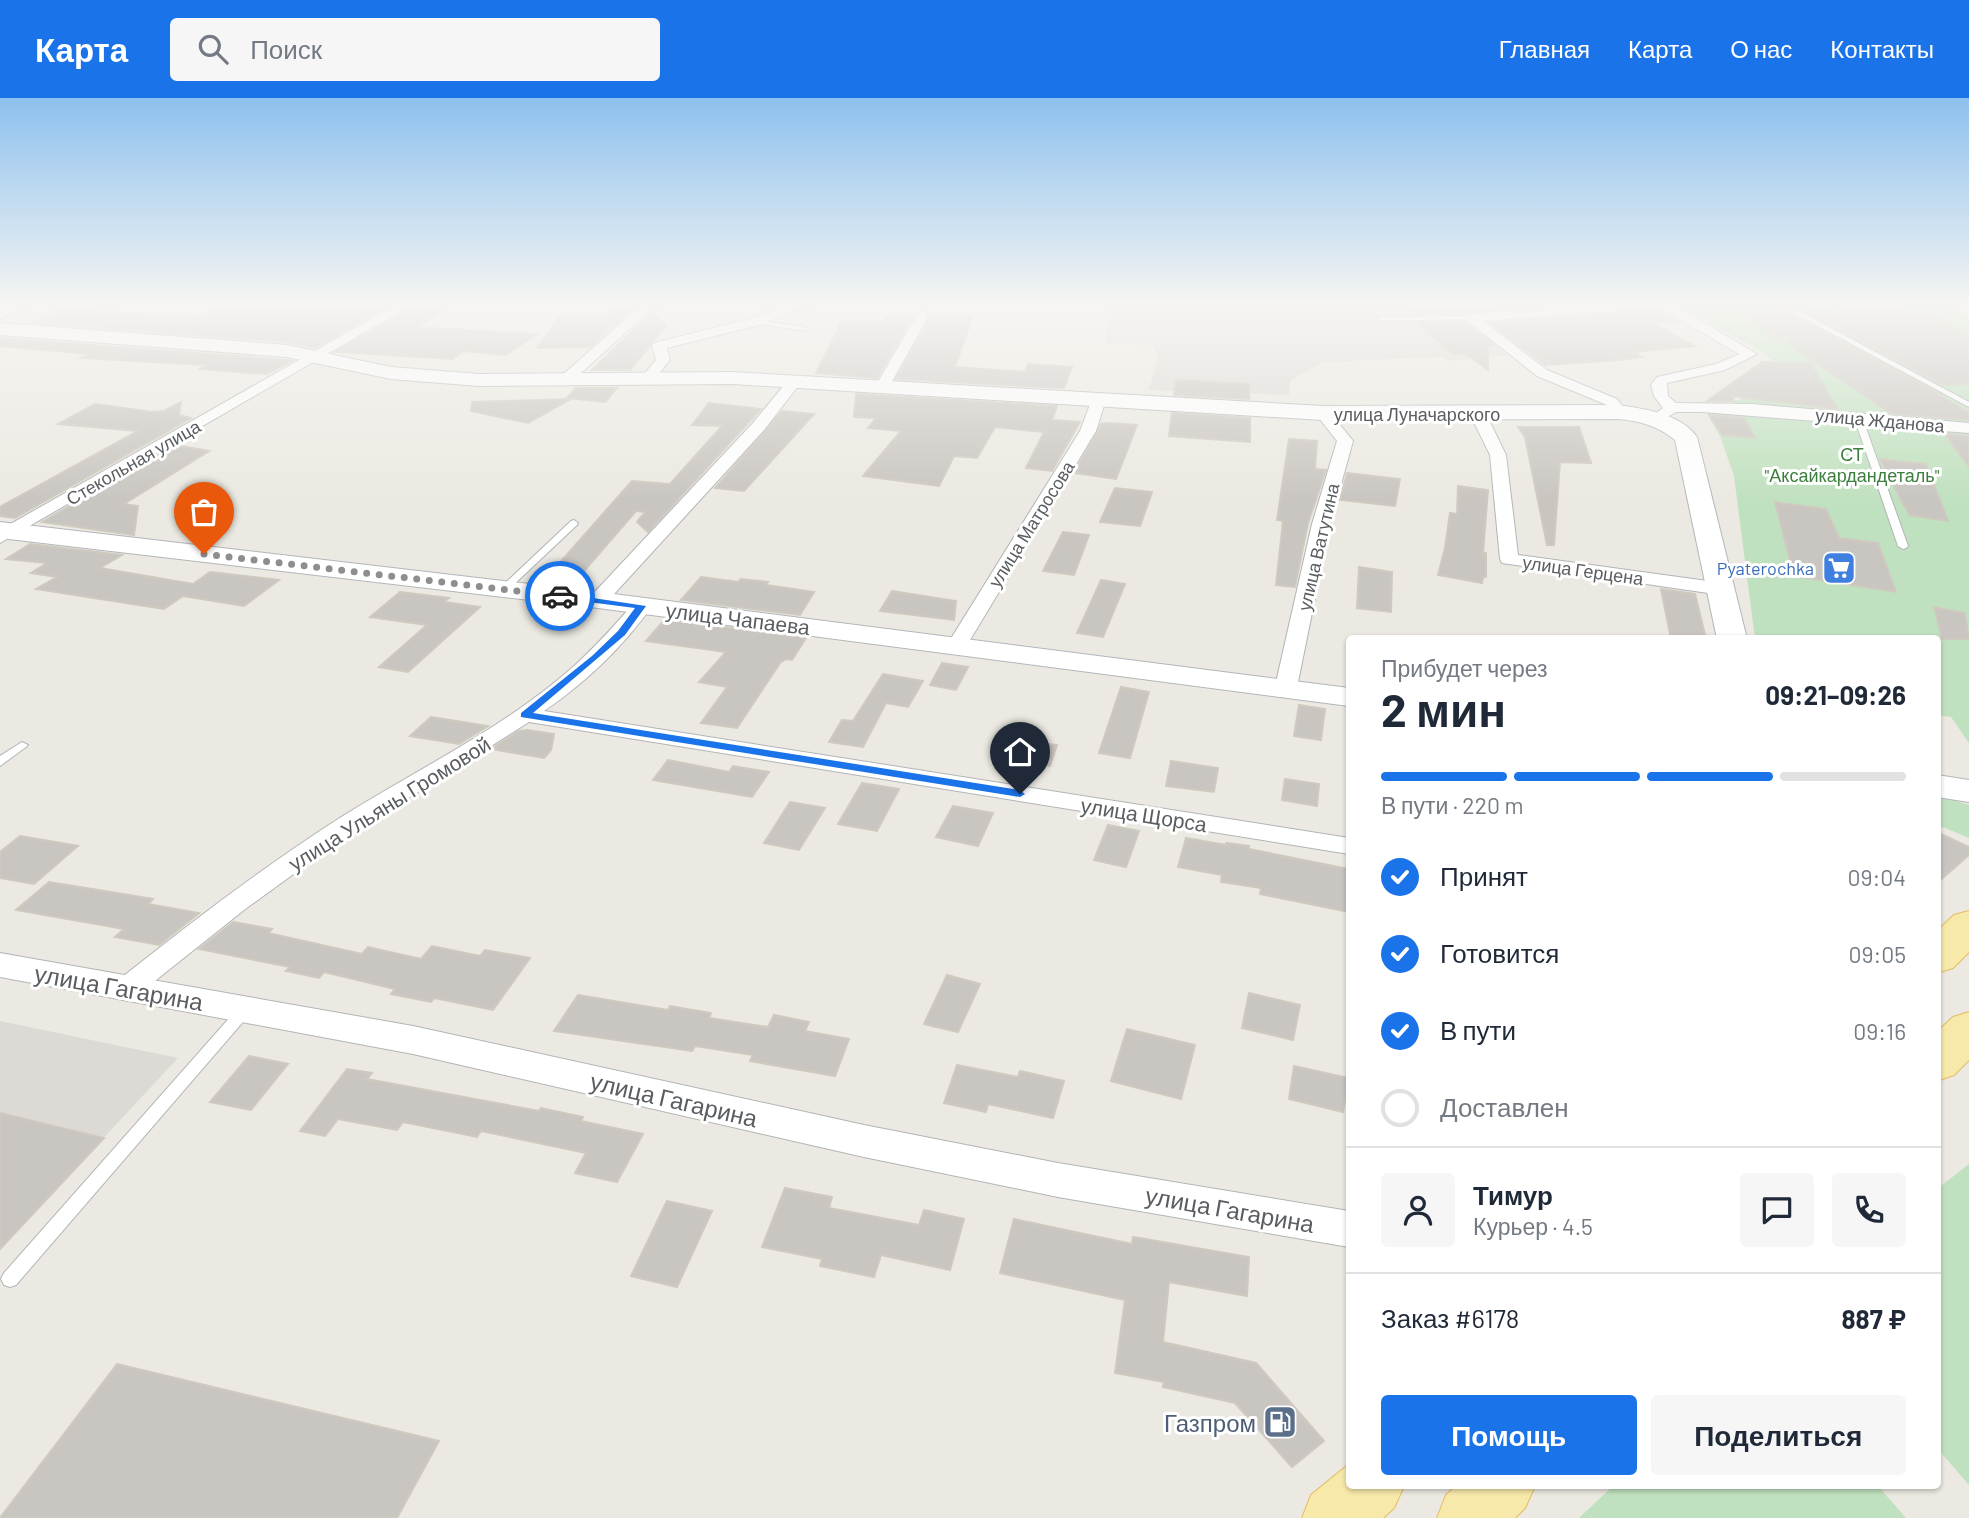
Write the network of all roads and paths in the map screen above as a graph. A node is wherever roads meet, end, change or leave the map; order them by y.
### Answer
1 (297, 368) edge
2 (369, 368) edge
3 (578, 368) edge
4 (656, 368) edge
5 (893, 368) edge
6 (1536, 368) edge
7 (1714, 368) edge
8 (1900, 368) edge
9 (647, 379) junction
10 (564, 381) junction
11 (796, 381) junction
12 (883, 385) junction
13 (1098, 399) junction
14 (1969, 405) edge
15 (1619, 412) junction
16 (1323, 413) junction
17 (1665, 413) junction
18 (1478, 414) junction
19 (1858, 417) junction
20 (1969, 428) edge
21 (574, 523) dead end
22 (4, 534) edge
23 (1903, 546) dead end
24 (504, 589) junction
25 (1722, 589) junction
26 (598, 600) junction
27 (642, 606) junction
28 (1731, 635) edge
29 (957, 645) junction
30 (1286, 687) junction
31 (1346, 697) edge
32 (525, 715) junction
33 (22, 745) dead end
34 (0, 762) edge
35 (1941, 786) edge
36 (1969, 790) edge
37 (1346, 846) edge
38 (1969, 926) edge
39 (1941, 953) edge
40 (0, 965) edge
41 (126, 989) junction
42 (244, 1010) junction
43 (1969, 1030) edge
44 (1941, 1058) edge
45 (1346, 1228) edge
46 (10, 1279) dead end
47 (1368, 1489) edge
48 (1500, 1489) edge
49 (1334, 1518) edge
50 (1469, 1518) edge

1 - 22 street, Стекольная улица
2 - 10 main road, улица Луначарского
3 - 10 street
4 - 9 street
5 - 12 street
6 - 15 street
7 - 17 street
8 - 14 lane
9 - 10 main road, улица Луначарского
9 - 11 main road, улица Луначарского
11 - 12 main road, улица Луначарского
11 - 26 street
12 - 13 main road, улица Луначарского
13 - 16 main road, улица Луначарского
13 - 29 street, улица Матросова
15 - 17 main road, улица Луначарского
15 - 18 main road, улица Луначарского
16 - 18 main road, улица Луначарского
16 - 30 street, улица Ватутина
17 - 19 street, улица Жданова
17 - 25 main road
18 - 25 street, улица Герцена
19 - 20 street, улица Жданова
19 - 23 lane
21 - 24 lane
22 - 24 main road, улица Чапаева
24 - 26 main road, улица Чапаева
25 - 28 main road
26 - 27 main road, улица Чапаева
27 - 29 main road, улица Чапаева
27 - 32 street, улица Ульяны Громовой
29 - 30 main road, улица Чапаева
30 - 31 main road, улица Чапаева
32 - 37 street, улица Щорса
32 - 41 street, улица Ульяны Громовой
33 - 34 lane
35 - 36 main road
38 - 39 main road
40 - 41 street, улица Гагарина
41 - 42 street, улица Гагарина
42 - 45 street, улица Гагарина
42 - 46 lane
43 - 44 main road
47 - 49 main road
48 - 50 main road

